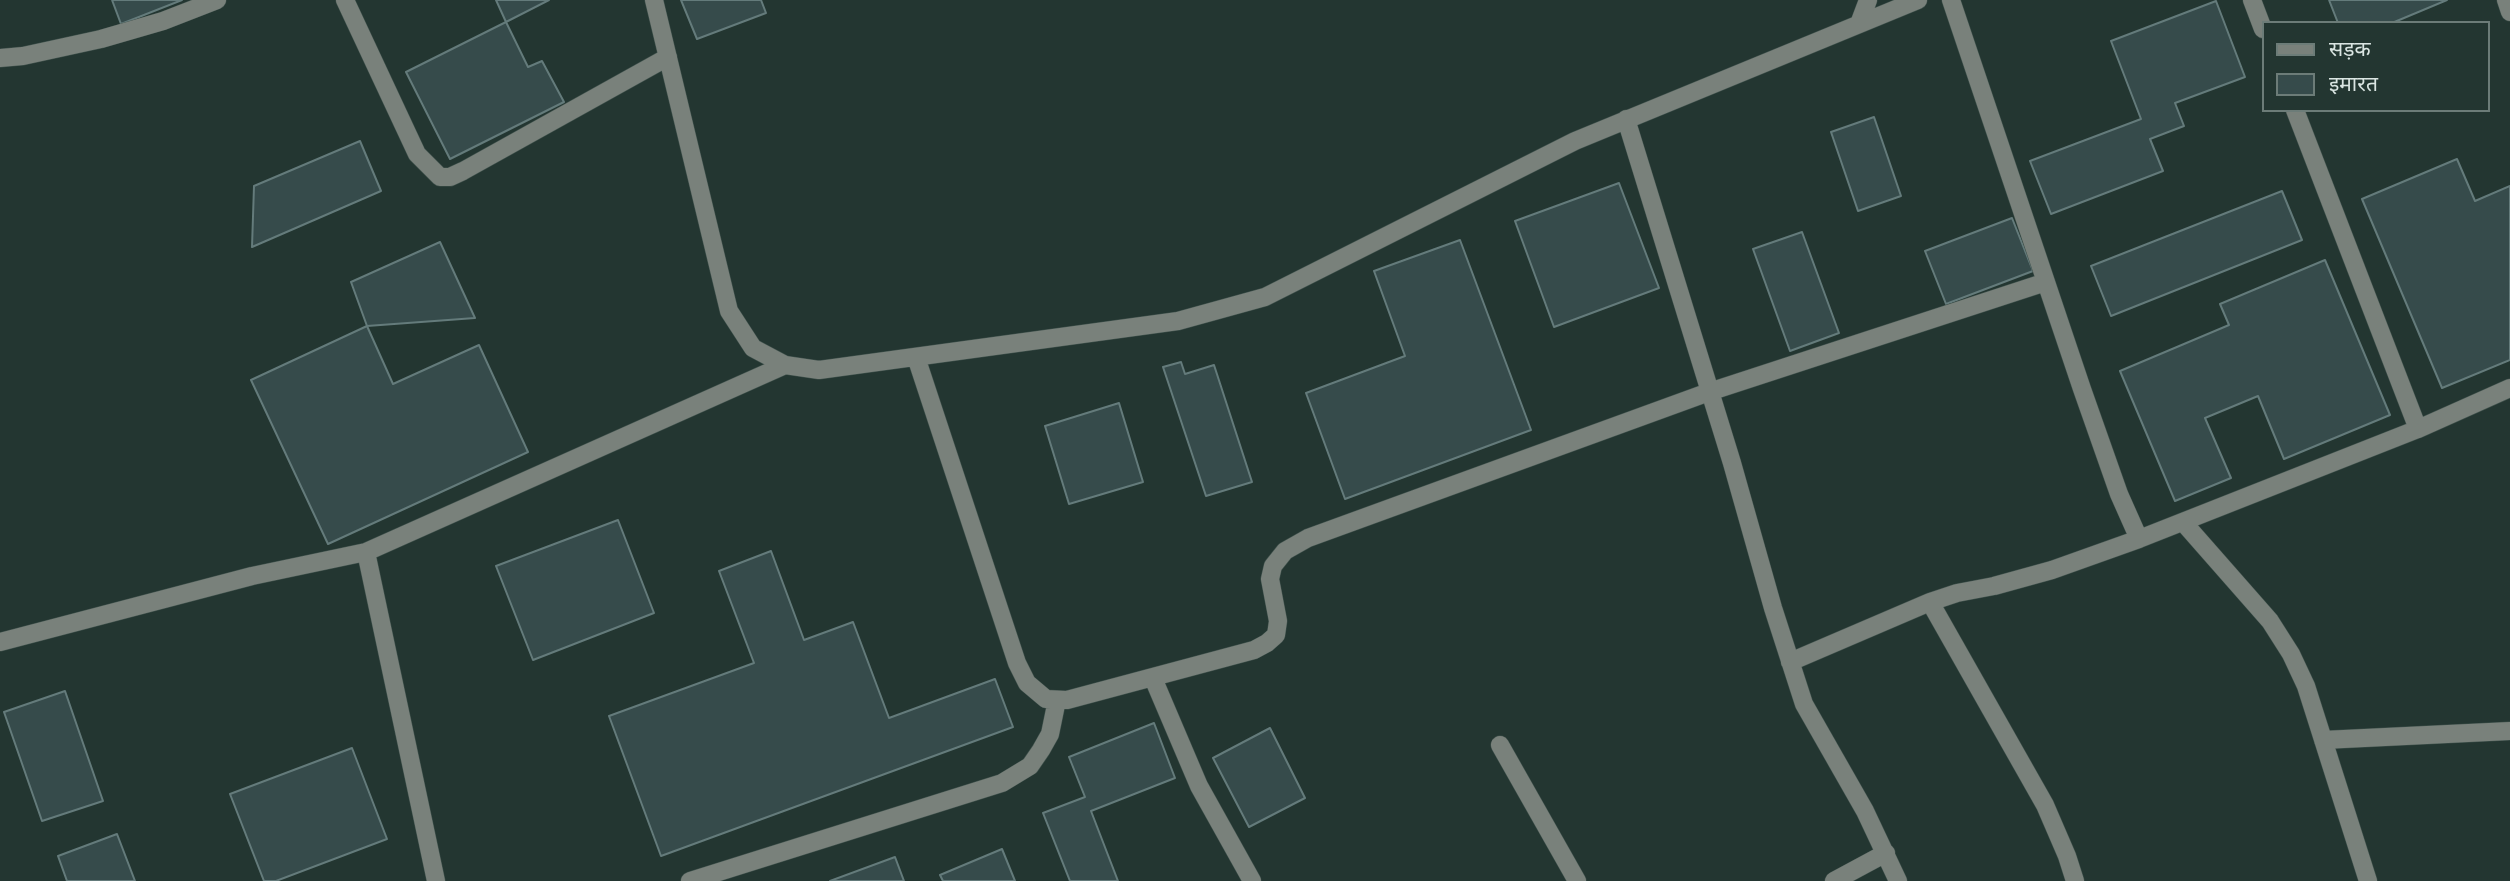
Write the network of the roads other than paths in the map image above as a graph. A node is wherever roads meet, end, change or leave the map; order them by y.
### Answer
1 (217, 0) edge
2 (345, 0) edge
3 (654, 0) edge
4 (1868, 0) edge
5 (1918, 0) edge
6 (1951, 0) edge
7 (2252, 0) edge
8 (2506, 0) edge
9 (2510, 12) edge
10 (1859, 24) junction
11 (2262, 26) edge
12 (668, 57) junction
13 (0, 58) edge
14 (2296, 112) edge
15 (1626, 119) junction
16 (2046, 282) junction
17 (916, 357) junction
18 (785, 365) junction
19 (2510, 388) edge
20 (1709, 392) junction
21 (2418, 429) junction
22 (2183, 522) junction
23 (2139, 539) junction
24 (366, 552) junction
25 (1930, 602) junction
26 (0, 642) edge
27 (1790, 662) junction
28 (1153, 678) junction
29 (1056, 700) junction
30 (2510, 731) edge
31 (2323, 740) junction
32 (1500, 745) dead end
33 (1886, 853) junction
34 (436, 881) edge
35 (690, 881) edge
36 (1252, 881) edge
37 (1577, 881) edge
38 (1834, 881) edge
39 (1898, 881) edge
40 (2075, 881) edge
41 (2368, 881) edge

1 - 13 street
2 - 12 street
3 - 12 street
4 - 10 street
5 - 10 street
6 - 16 street
7 - 11 street
8 - 9 street
10 - 15 street
12 - 18 street
14 - 21 street
15 - 17 street
15 - 20 street
16 - 20 street
16 - 23 street
17 - 18 street
17 - 29 street
18 - 24 street
19 - 21 street
20 - 27 street
20 - 28 street
21 - 22 street
22 - 23 street
22 - 31 street
23 - 25 street
24 - 26 street
24 - 34 street
25 - 27 street
25 - 40 street
27 - 33 street
28 - 29 street
28 - 36 street
29 - 35 street
30 - 31 street
31 - 41 street
32 - 37 street
33 - 38 street
33 - 39 street

